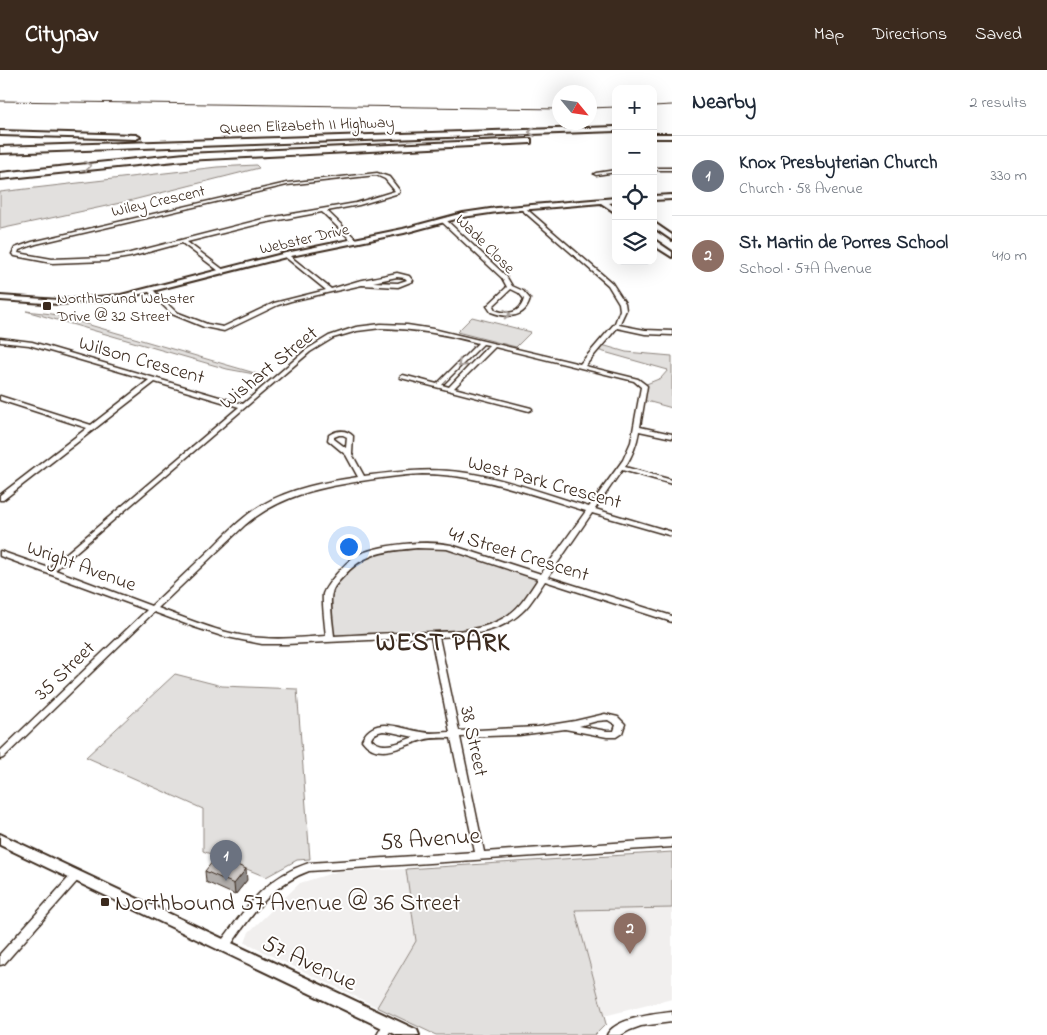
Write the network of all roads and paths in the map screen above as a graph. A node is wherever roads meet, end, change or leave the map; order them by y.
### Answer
1 (672, 127) edge
2 (657, 128) edge
3 (0, 129) edge
4 (612, 129) edge
5 (0, 133) edge
6 (477, 134) junction
7 (120, 136) junction
8 (657, 136) edge
9 (672, 136) edge
10 (612, 138) edge
11 (531, 140) junction
12 (0, 150) edge
13 (0, 157) edge
14 (657, 169) edge
15 (672, 169) edge
16 (612, 172) edge
17 (596, 174) dead end
18 (0, 177) edge
19 (672, 197) edge
20 (657, 198) edge
21 (612, 200) edge
22 (602, 201) junction
23 (522, 208) junction
24 (612, 208) edge
25 (323, 210) junction
26 (443, 220) junction
27 (657, 227) edge
28 (672, 238) edge
29 (355, 241) junction
30 (183, 242) junction
31 (657, 244) edge
32 (286, 255) junction
33 (672, 255) edge
34 (223, 272) junction
35 (358, 283) junction
36 (510, 287) junction
37 (328, 289) junction
38 (151, 292) junction
39 (0, 298) edge
40 (615, 326) junction
41 (672, 333) edge
42 (0, 340) edge
43 (482, 342) junction
44 (492, 345) junction
45 (581, 367) junction
46 (403, 377) dead end
47 (154, 380) junction
48 (440, 385) junction
49 (451, 388) junction
50 (2, 401) edge
51 (244, 406) junction
52 (529, 410) dead end
53 (92, 427) junction
54 (637, 428) junction
55 (672, 436) edge
56 (349, 454) dead end
57 (621, 468) junction
58 (362, 479) junction
59 (672, 482) edge
60 (0, 498) edge
61 (591, 510) junction
62 (672, 534) edge
63 (0, 552) edge
64 (50, 571) junction
65 (544, 577) junction
66 (153, 609) junction
67 (672, 618) edge
68 (434, 634) junction
69 (330, 639) junction
70 (568, 727) junction
71 (454, 734) junction
72 (424, 736) junction
73 (0, 756) edge
74 (0, 840) edge
75 (672, 843) edge
76 (480, 855) junction
77 (76, 876) junction
78 (224, 946) junction
79 (0, 961) edge
80 (672, 1017) edge
81 (386, 1030) edge
82 (412, 1035) edge
83 (612, 1035) edge

1 - 2 highway
3 - 7 highway
4 -> 6 highway, Queen Elizabeth II Highway
5 - 7 highway
6 - 7 highway
6 - 12 highway, Queen Elizabeth II Highway
8 - 9 highway
10 - 11 highway, Queen Elizabeth II Highway
11 - 13 highway, Queen Elizabeth II Highway
18 -> 11 highway
14 - 15 street
16 - 17 street
19 - 20 street
21 - 22 street, Webster Drive
22 - 23 street, Webster Drive
22 - 24 street
23 - 26 street, Webster Drive
23 - 40 street
25 - 29 street
25 - 30 street, Wiley Crescent
25 - 30 street, Wiley Crescent
26 - 29 street, Webster Drive
26 - 36 street, Wade Close
27 - 28 street
29 - 32 street, Webster Drive
30 - 34 street
31 - 33 street
32 - 34 street, Webster Drive
32 - 37 street
34 - 38 street, Webster Drive
35 - 35 street
35 - 37 street
36 -> 36 street, Wade Close
37 - 38 street
38 - 39 street, Webster Drive
40 - 41 street
40 - 45 street
42 - 47 street, Wilson Crescent
43 - 44 street, Wishart Street
43 -> 48 street
43 - 51 street, Wishart Street
44 - 45 street, Wishart Street
44 - 49 street
45 - 54 street, Wishart Street
46 - 48 street
47 - 51 street, Wilson Crescent
47 - 53 street
48 - 49 street
49 - 52 street
50 - 53 street
51 - 64 street, Wishart Street
53 - 60 street
54 - 55 street
54 - 57 street, Wishart Street
56 - 58 street
57 - 59 street
57 - 61 street, Wishart Street
58 - 61 street, West Park Crescent
58 - 66 street, West Park Crescent
61 - 62 street, West Park Crescent
61 - 65 street, Wishart Street
63 - 64 street, Wright Avenue
64 - 66 street, Wright Avenue
65 - 67 street, 41 Street Crescent
65 - 68 street, Wishart Street
65 - 69 street, 41 Street Crescent
66 - 69 street, Wright Avenue
66 - 73 street, 35 Street
68 - 69 street, Wright Avenue
68 - 71 street, 38 Street
70 - 70 street
70 - 71 street
71 - 72 street
71 - 76 street, 38 Street
72 - 72 street
74 - 77 street, 57 Avenue
75 - 76 street, 58 Avenue
76 - 78 street, 58 Avenue
77 - 78 street, 57 Avenue
77 - 79 street
78 - 81 street, 57 Avenue
80 - 83 street
81 - 82 street, 57 Avenue

